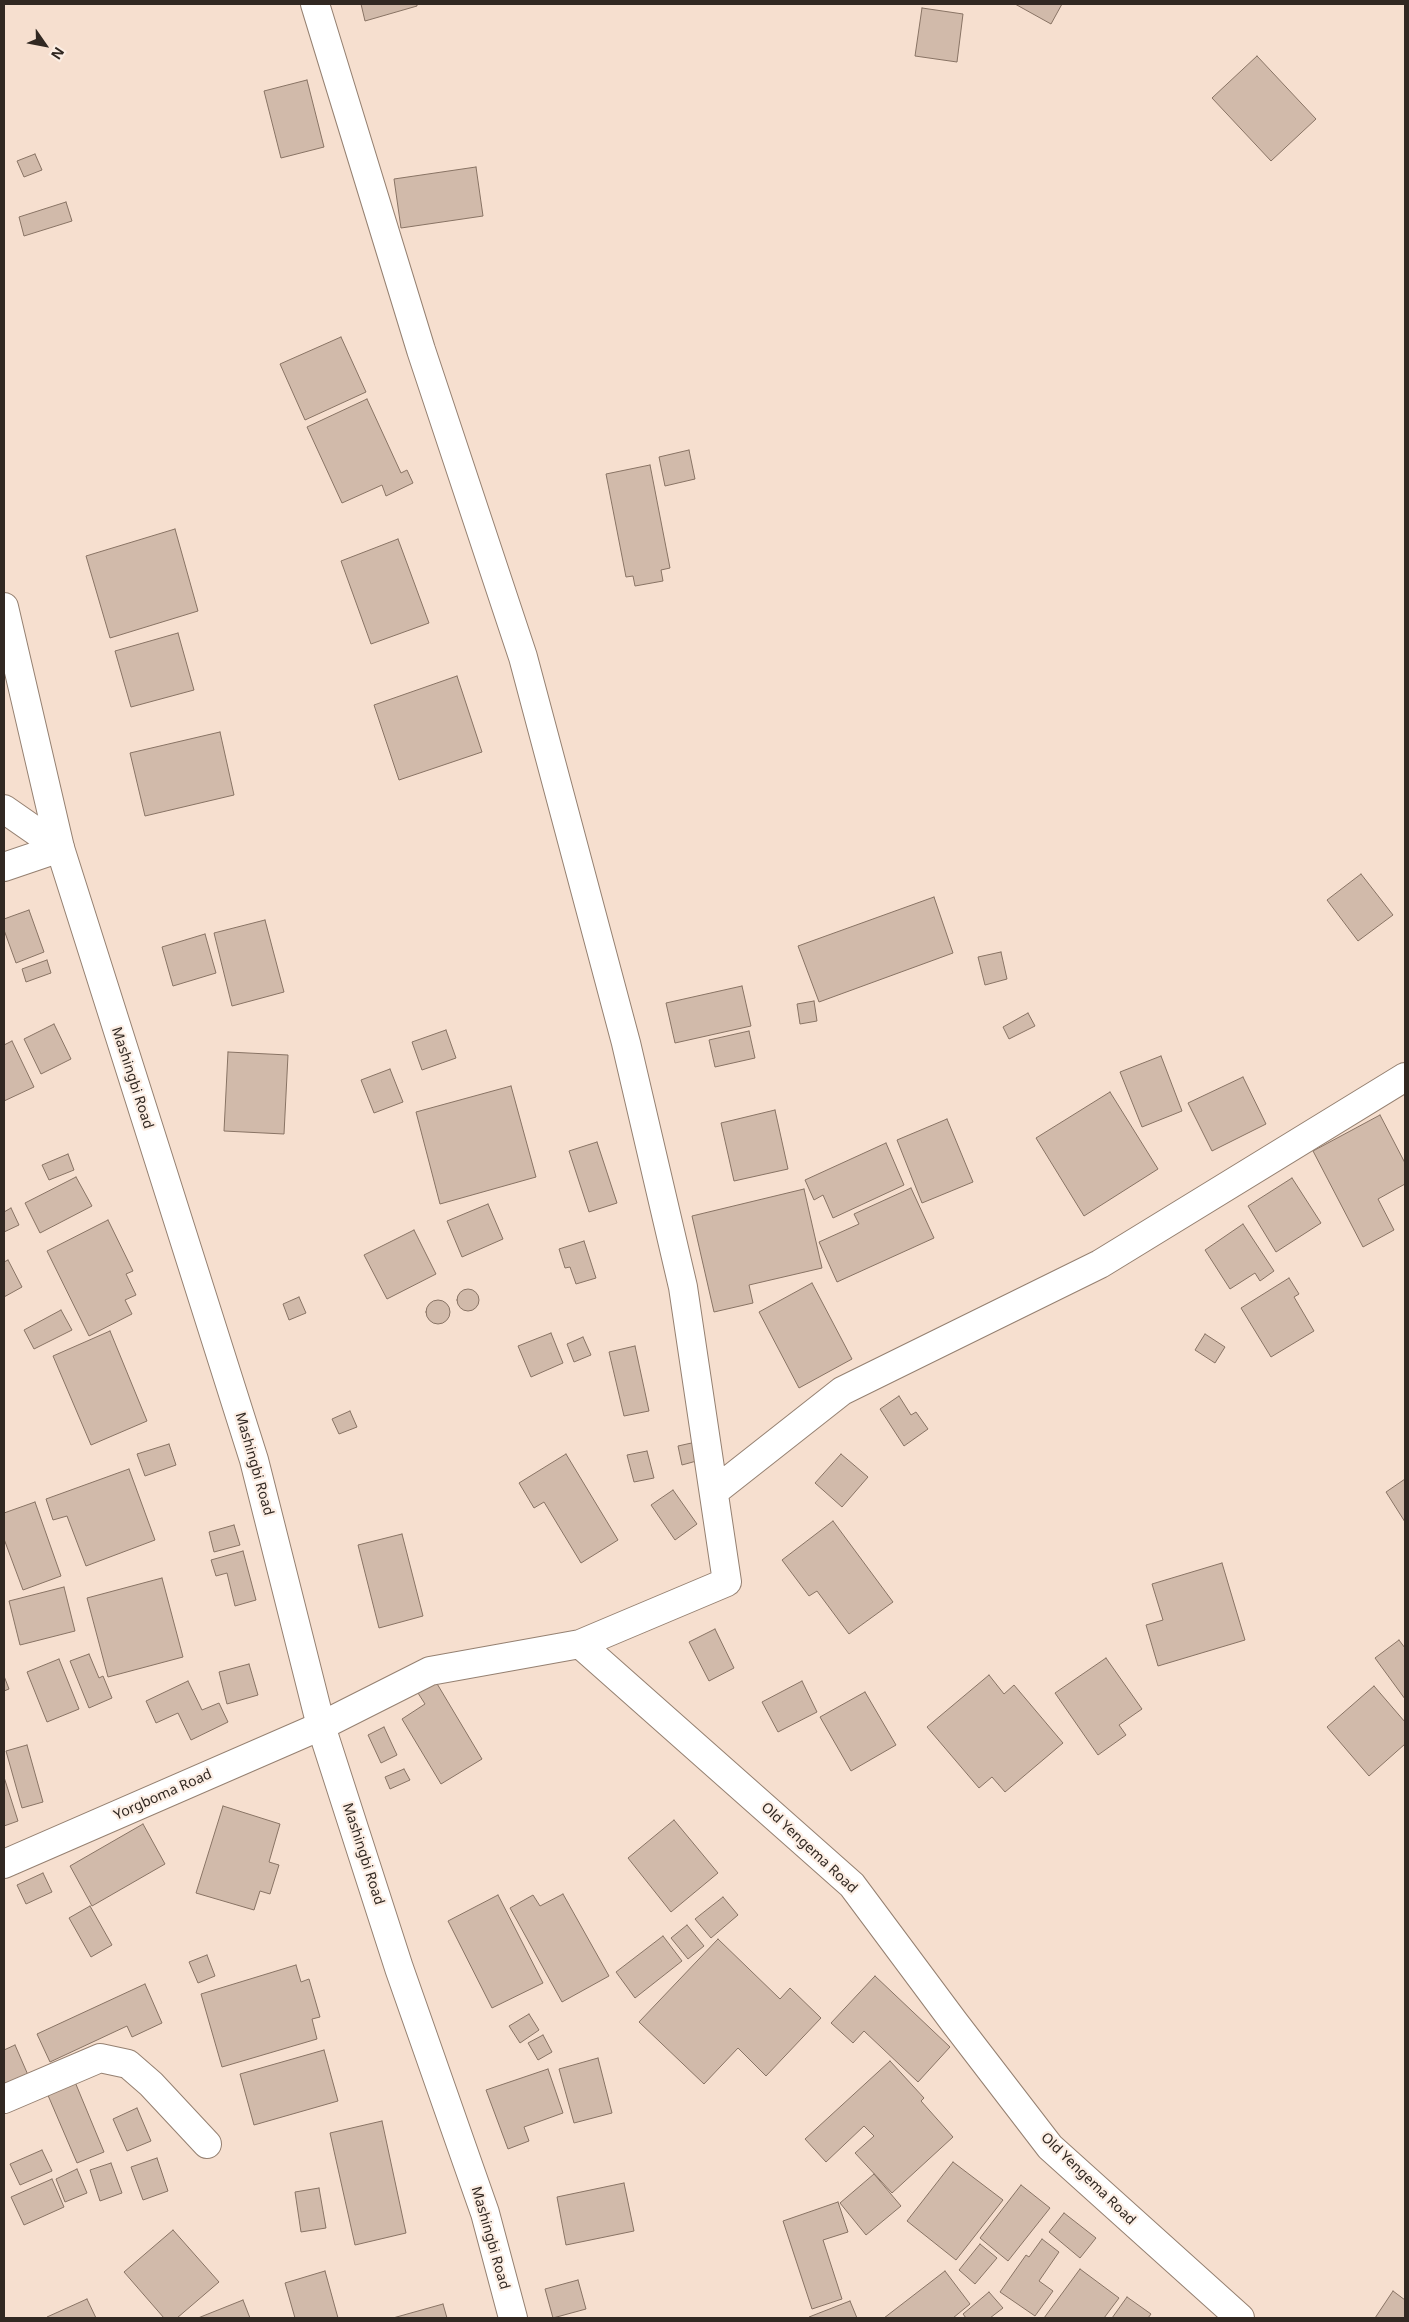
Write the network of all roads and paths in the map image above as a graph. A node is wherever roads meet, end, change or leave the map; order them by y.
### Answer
1 (315, 4) edge
2 (4, 606) edge
3 (4, 809) edge
4 (60, 848) junction
5 (4, 867) edge
6 (1405, 1077) edge
7 (715, 1491) junction
8 (580, 1644) junction
9 (321, 1726) junction
10 (4, 1864) edge
11 (4, 2099) edge
12 (207, 2144) dead end
13 (513, 2318) edge
14 (1240, 2318) edge

1 - 7 street
2 - 4 street, Mashingbi Road
3 - 4 street
4 - 5 street
4 - 9 street, Mashingbi Road
6 - 7 street
7 - 8 street
8 - 9 street
8 - 14 street, Old Yengema Road
9 - 10 street, Yorgboma Road
9 - 13 street, Mashingbi Road
11 - 12 street

